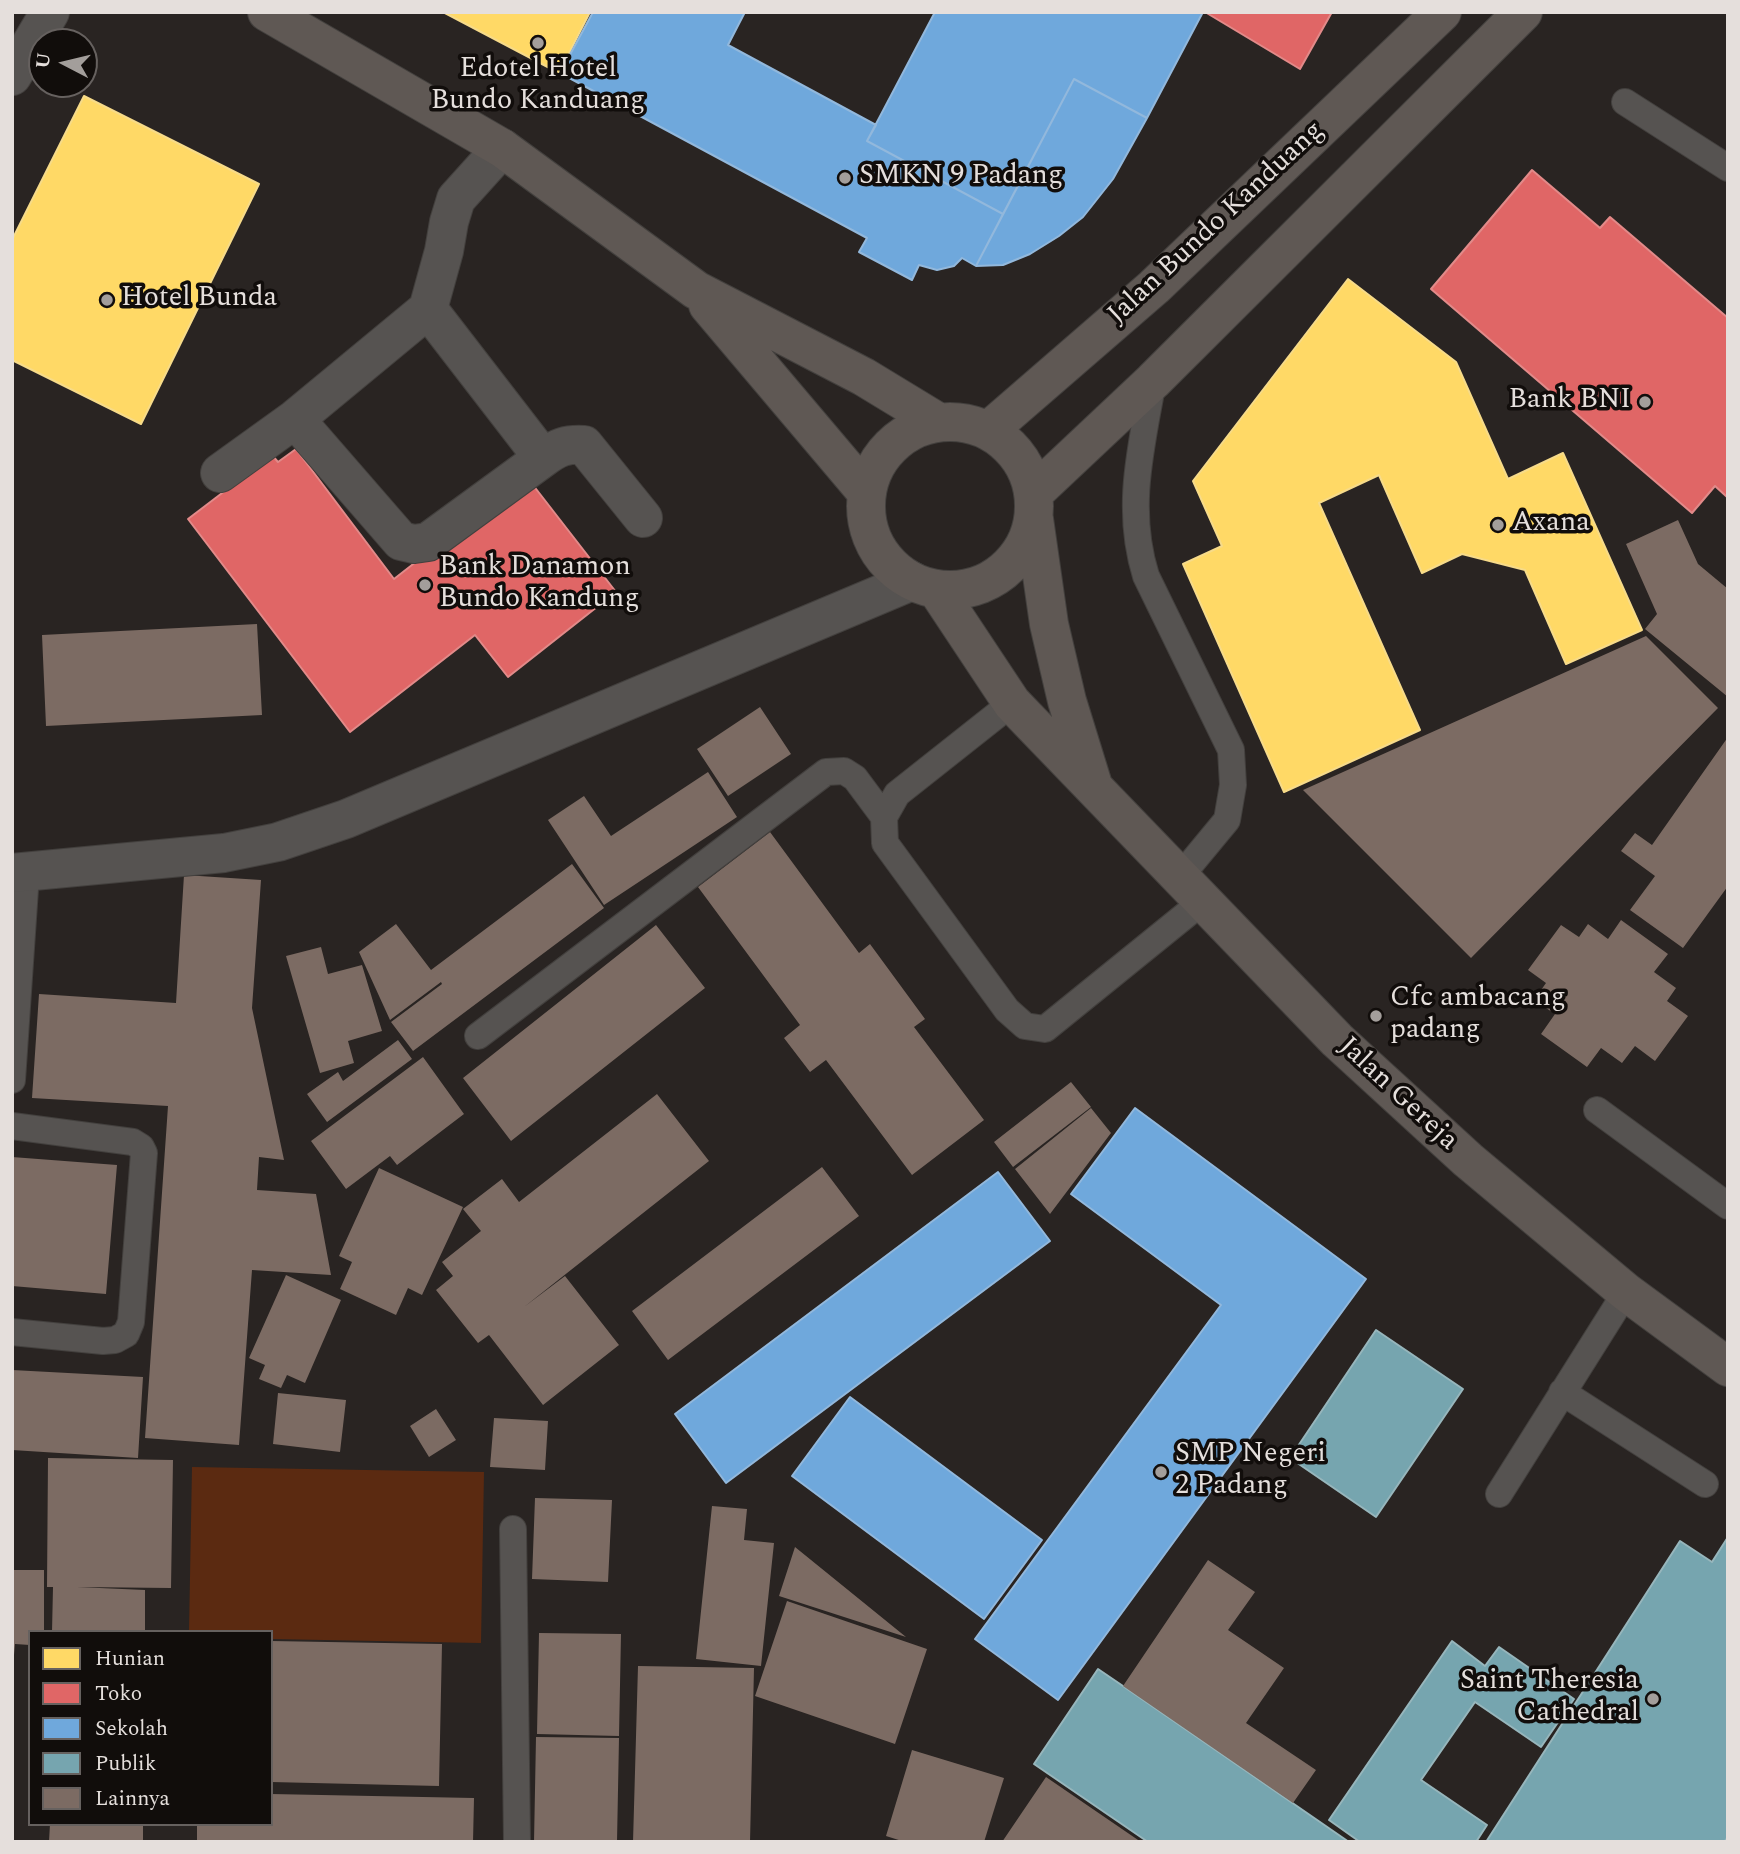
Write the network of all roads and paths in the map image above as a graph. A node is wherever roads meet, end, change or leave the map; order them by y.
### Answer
1 (50, 12) edge
2 (267, 12) edge
3 (1441, 12) edge
4 (1508, 17) edge
5 (12, 76) edge
6 (1625, 102) dead end
7 (502, 148) junction
8 (1728, 168) edge
9 (696, 290) junction
10 (428, 309) junction
11 (1153, 381) junction
12 (295, 419) junction
13 (938, 422) junction
14 (989, 430) junction
15 (543, 458) junction
16 (220, 473) dead end
17 (867, 493) junction
18 (1034, 506) junction
19 (643, 518) dead end
20 (925, 586) junction
21 (1012, 703) junction
22 (1095, 791) junction
23 (884, 817) junction
24 (19, 874) edge
25 (1191, 889) junction
26 (478, 1036) dead end
27 (12, 1080) edge
28 (1597, 1110) dead end
29 (12, 1126) edge
30 (1728, 1206) edge
31 (1626, 1292) junction
32 (12, 1332) edge
33 (1728, 1367) edge
34 (1562, 1392) junction
35 (1705, 1484) dead end
36 (1499, 1494) dead end
37 (513, 1529) dead end
38 (517, 1842) edge

1 - 5 street
2 - 7 main road
3 - 14 main road, Jalan Bundo Kanduang
4 - 11 main road
6 - 8 lane
7 - 9 main road
7 - 10 street
9 - 13 main road
9 - 17 main road
10 - 12 street
10 - 15 street
11 - 18 main road
11 - 25 lane
12 - 15 street
12 - 16 street
13 - 14 main road
13 - 17 main road
14 - 18 main road
15 - 19 street
17 - 20 main road
18 - 20 main road
18 - 22 main road
20 - 21 main road, Jalan Gereja
20 - 24 street
21 - 22 main road, Jalan Gereja
21 - 23 lane
22 - 25 main road, Jalan Gereja
23 - 25 lane
23 - 26 lane
24 - 27 lane
25 - 31 main road, Jalan Gereja
28 - 30 lane
29 - 32 lane
31 - 33 main road, Jalan Gereja
31 - 34 lane
34 - 35 lane
34 - 36 lane
37 - 38 lane

